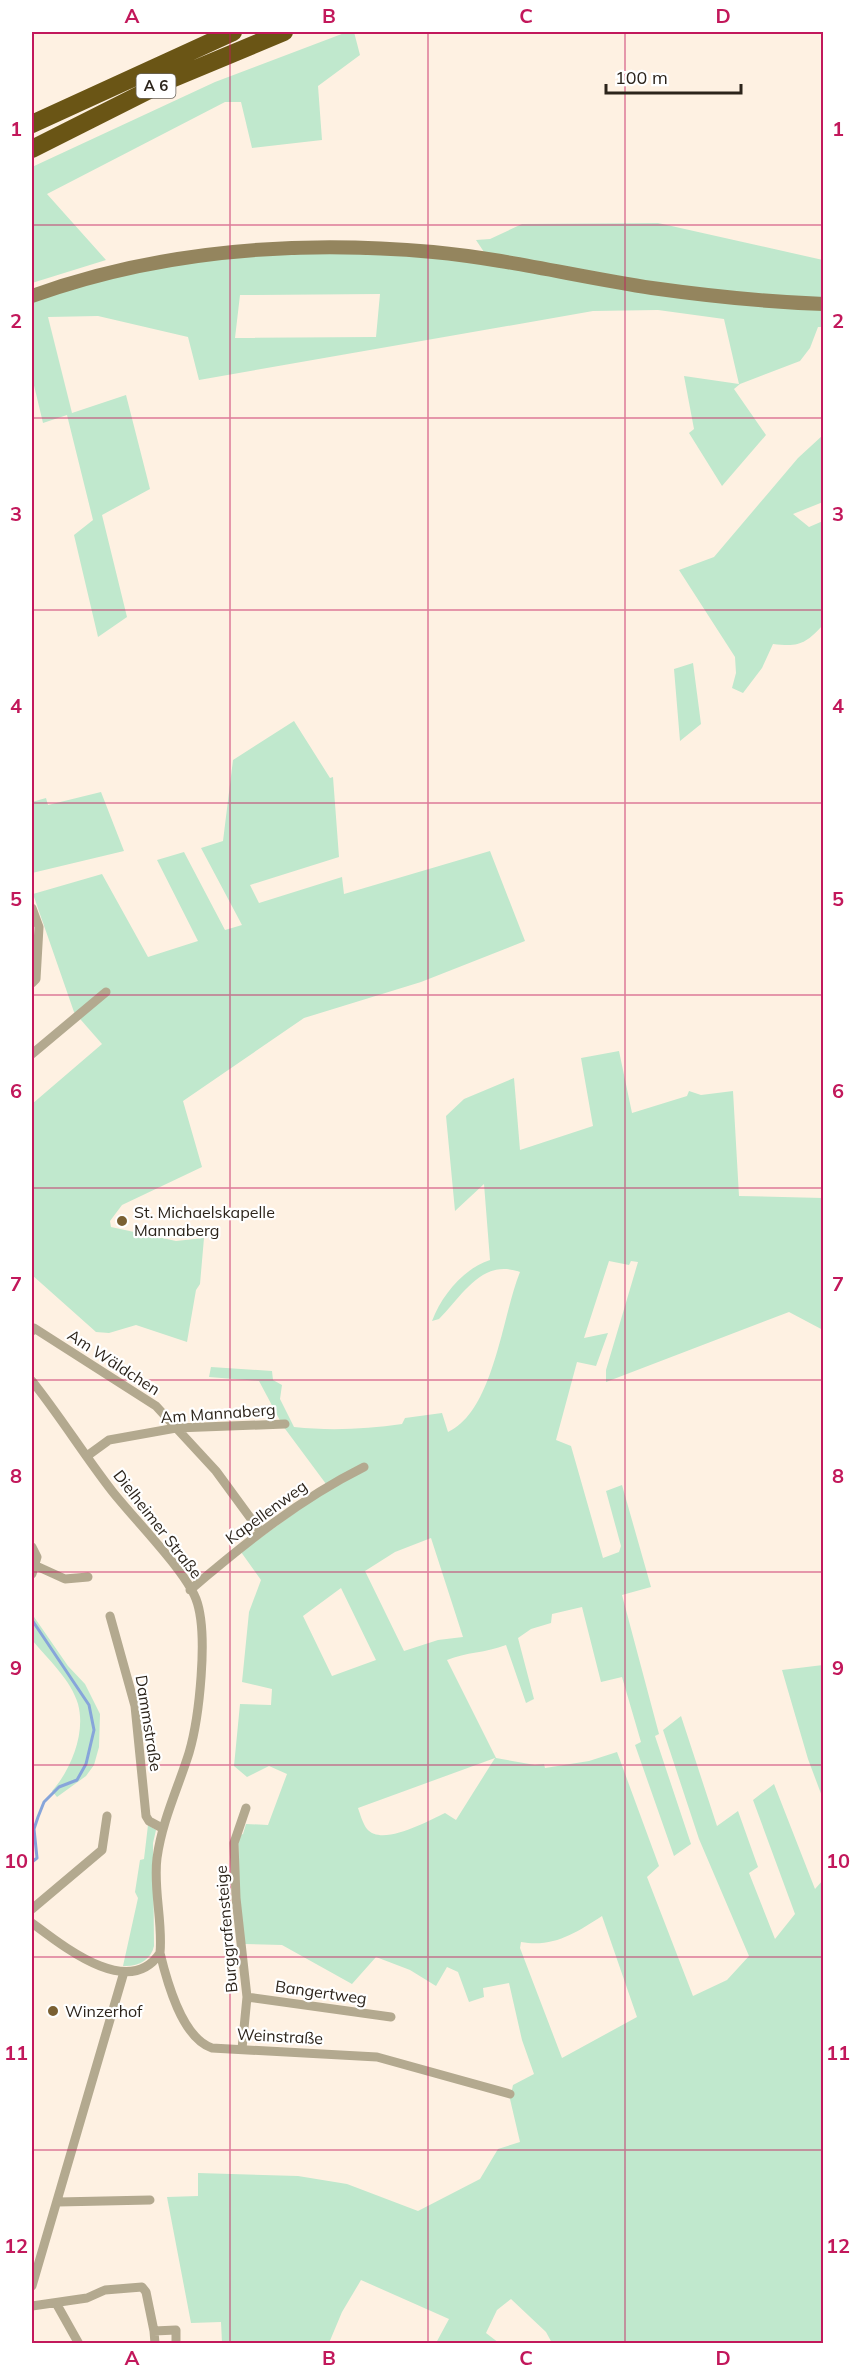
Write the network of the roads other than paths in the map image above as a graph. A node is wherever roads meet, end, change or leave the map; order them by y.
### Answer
1 (233, 32) edge
2 (284, 32) edge
3 (32, 124) edge
4 (32, 149) edge
5 (32, 296) edge
6 (824, 304) edge
7 (32, 908) edge
8 (32, 983) edge
9 (106, 992) dead end
10 (32, 1054) edge
11 (32, 1331) edge
12 (32, 1381) edge
13 (285, 1424) dead end
14 (176, 1428) junction
15 (87, 1456) junction
16 (364, 1467) dead end
17 (260, 1531) junction
18 (32, 1547) edge
19 (33, 1568) edge
20 (88, 1578) dead end
21 (190, 1590) junction
22 (110, 1616) dead end
23 (246, 1808) dead end
24 (107, 1816) dead end
25 (162, 1828) junction
26 (32, 1909) edge
27 (32, 1923) edge
28 (160, 1953) junction
29 (124, 1972) junction
30 (247, 1997) junction
31 (391, 2017) dead end
32 (242, 2049) junction
33 (510, 2094) dead end
34 (150, 2200) dead end
35 (58, 2202) junction
36 (32, 2286) edge
37 (56, 2303) junction
38 (32, 2306) edge
39 (154, 2331) junction
40 (79, 2343) edge
41 (155, 2343) edge
42 (177, 2343) edge

1 - 3 highway, A 6
2 - 4 highway, A 6
5 - 6 street
7 - 8 street
9 - 10 street
11 - 14 street, Am Wäldchen
12 - 15 street, Dielheimer Straße
13 - 14 street, Am Mannaberg
14 - 15 street, Am Mannaberg
14 - 17 street, Am Wäldchen
15 - 21 street, Dielheimer Straße
16 - 17 street, Kapellenweg
17 - 21 street, Kapellenweg
18 - 19 street
19 - 20 street
21 - 25 street, Dielheimer Straße
22 - 25 street, Dammstraße
23 - 30 street, Burggrafensteige
24 - 26 street
25 - 28 street, Dielheimer Straße
27 - 29 street
28 - 29 street
28 - 32 street, Weinstraße
29 - 35 street
30 - 31 street, Bangertweg
30 - 32 street, Burggrafensteige
32 - 33 street, Weinstraße
34 - 35 street
35 - 36 street
37 - 38 street
37 - 39 street
37 - 40 street
39 - 41 street
39 - 42 street

